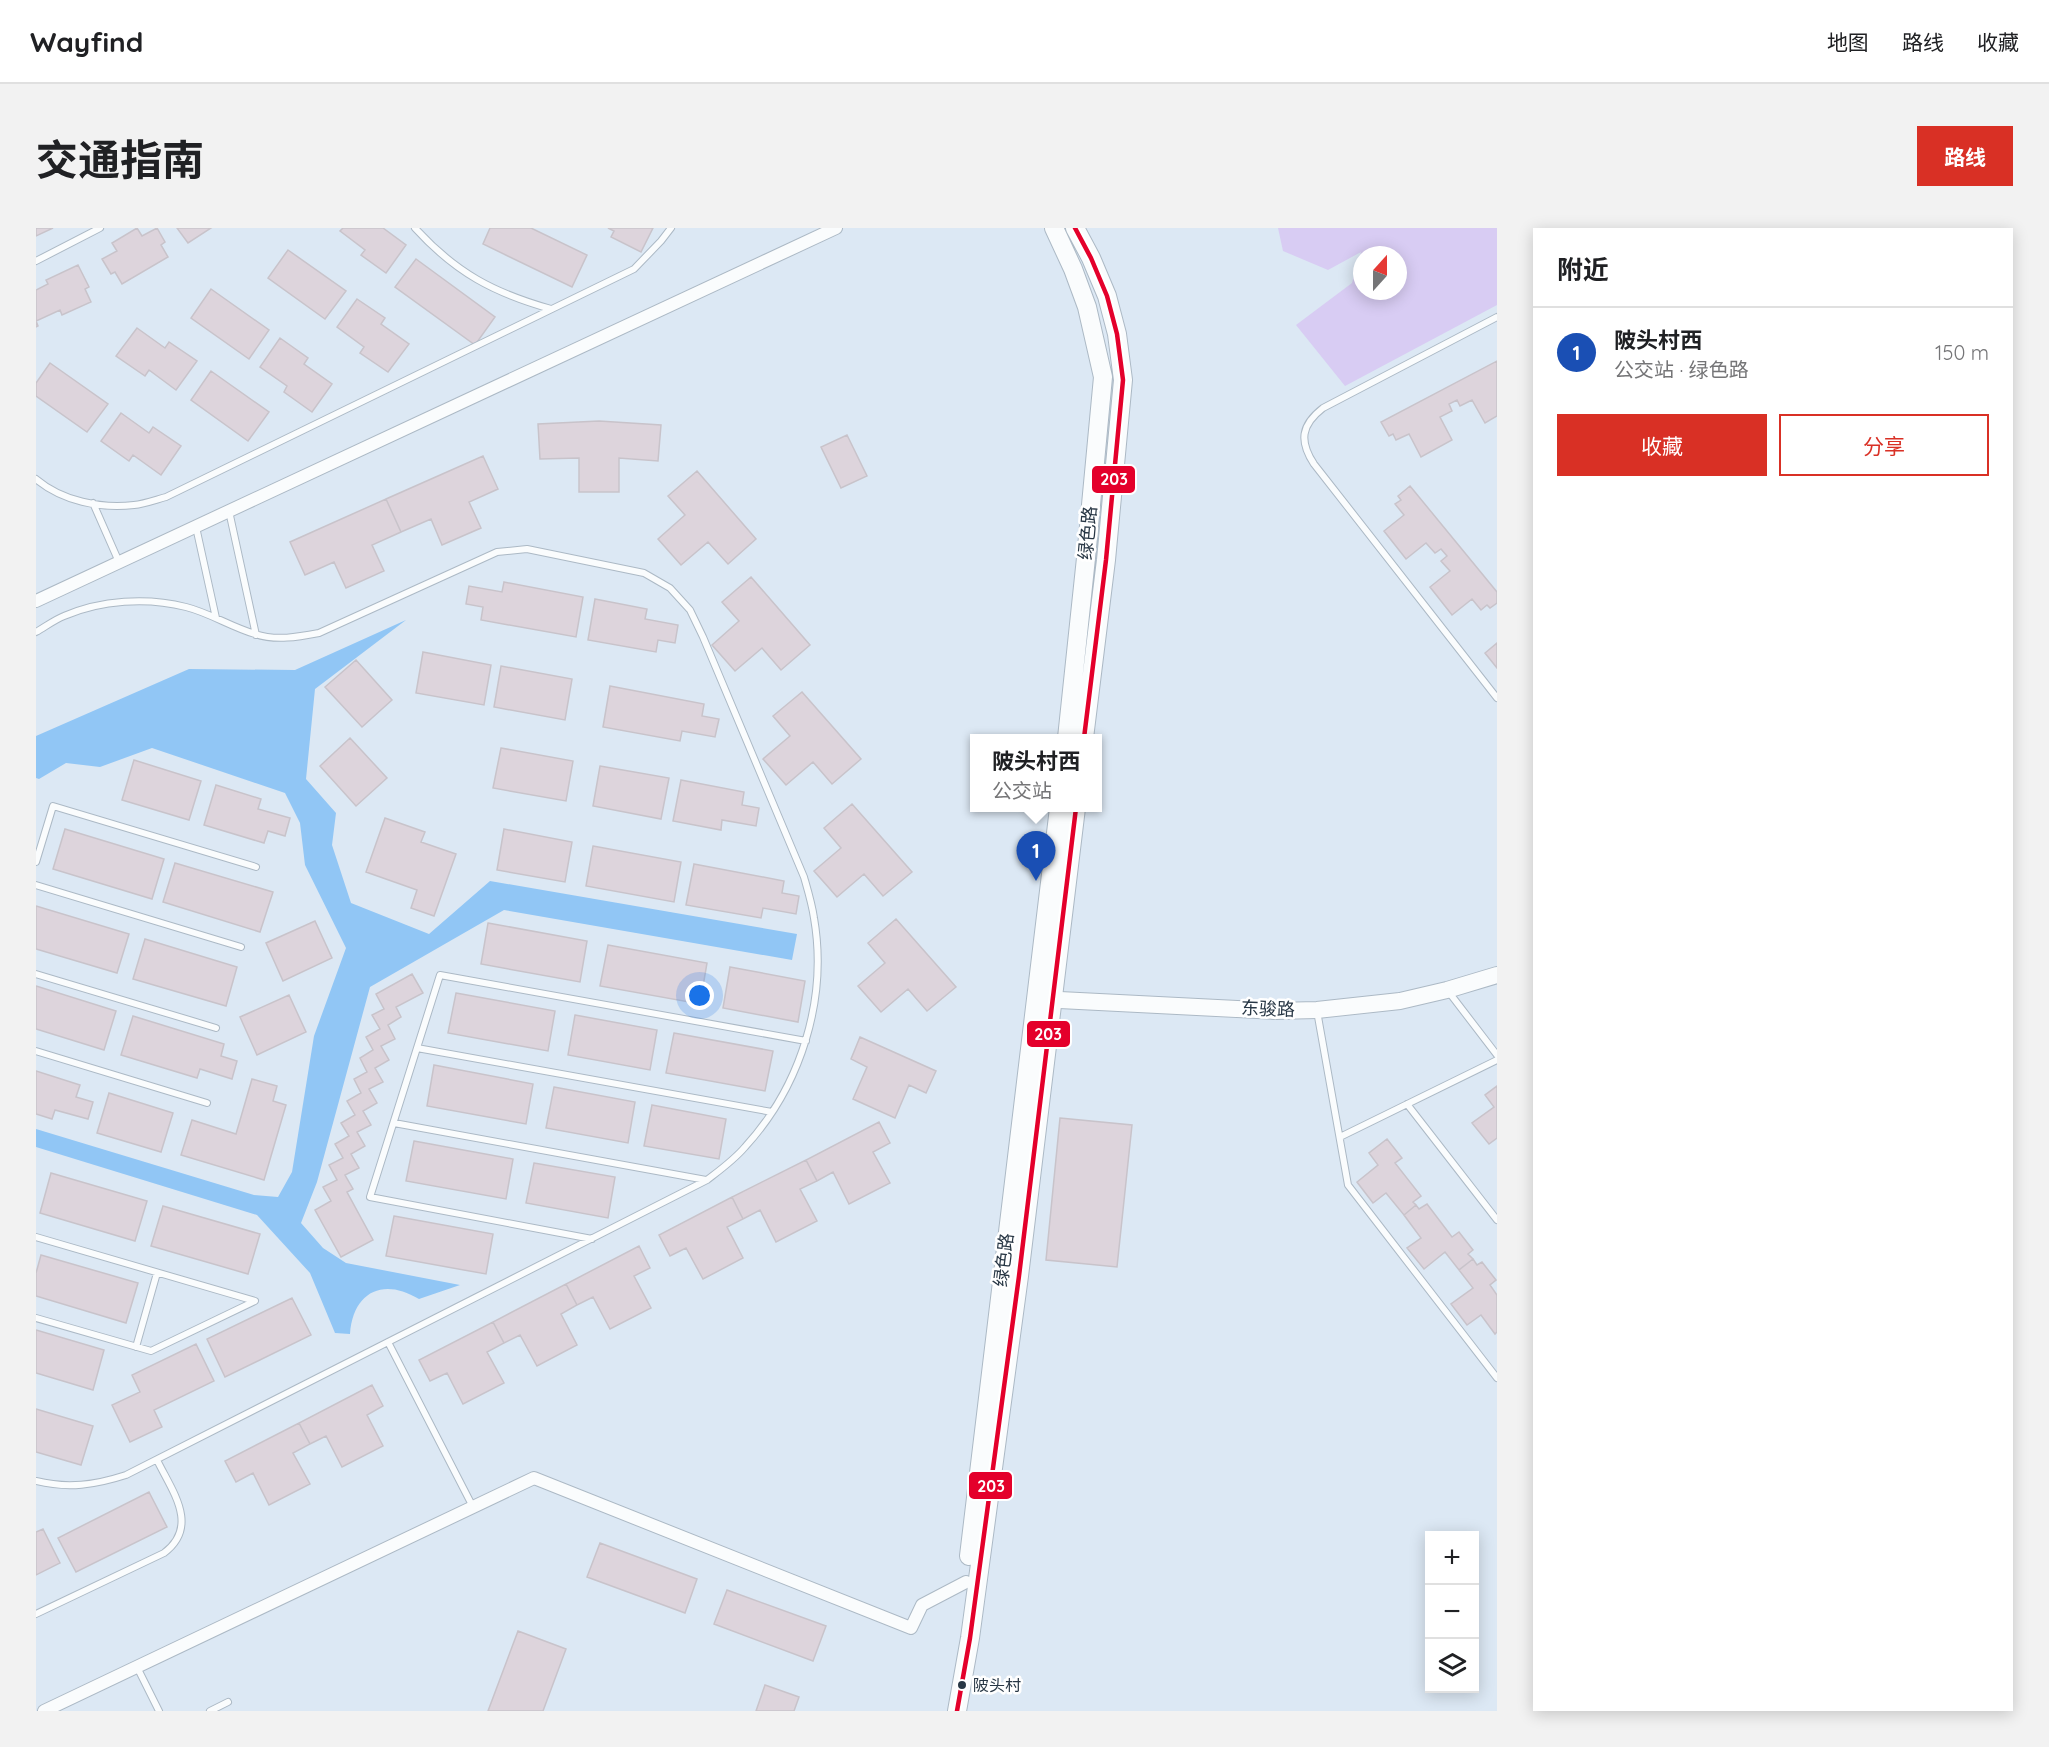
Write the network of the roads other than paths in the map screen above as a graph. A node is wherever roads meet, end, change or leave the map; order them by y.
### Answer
1 (100, 228) edge
2 (416, 228) edge
3 (670, 228) edge
4 (837, 228) edge
5 (1054, 228) edge
6 (1075, 228) edge
7 (36, 261) edge
8 (552, 309) junction
9 (1497, 317) edge
10 (36, 479) edge
11 (93, 503) junction
12 (229, 511) junction
13 (196, 527) junction
14 (119, 562) junction
15 (36, 601) edge
16 (216, 618) junction
17 (36, 632) edge
18 (256, 634) junction
19 (1497, 698) edge
20 (1066, 734) edge
21 (1084, 734) edge
22 (1059, 812) edge
23 (1075, 812) edge
24 (36, 862) edge
25 (256, 867) dead end
26 (36, 885) edge
27 (241, 947) dead end
28 (36, 974) edge
29 (1497, 975) edge
30 (1447, 990) junction
31 (1045, 999) junction
32 (1317, 1010) junction
33 (216, 1028) dead end
34 (806, 1041) junction
35 (417, 1048) junction
36 (36, 1051) edge
37 (1497, 1055) edge
38 (1497, 1060) edge
39 (207, 1103) dead end
40 (1407, 1104) junction
41 (772, 1112) junction
42 (393, 1123) junction
43 (1340, 1137) junction
44 (707, 1180) junction
45 (1497, 1220) edge
46 (36, 1237) edge
47 (592, 1239) junction
48 (157, 1273) junction
49 (36, 1318) edge
50 (388, 1342) junction
51 (135, 1347) junction
52 (1497, 1378) edge
53 (157, 1460) junction
54 (36, 1480) edge
55 (473, 1507) junction
56 (966, 1582) junction
57 (36, 1614) edge
58 (137, 1667) junction
59 (228, 1702) dead end
60 (44, 1711) edge
61 (159, 1711) edge
62 (210, 1711) edge
63 (946, 1711) edge
64 (957, 1711) edge

1 - 7 lane
2 - 8 lane
3 - 8 lane
4 - 12 street
5 - 20 main road, 绿色路
6 - 21 main road, 绿色路
8 - 11 lane
9 - 19 lane
10 - 11 lane
11 - 14 lane
12 - 13 street
12 - 18 lane
13 - 14 street
13 - 16 lane
14 - 15 street
16 - 17 lane
16 - 18 lane
18 - 34 lane
22 - 31 main road, 绿色路
23 - 31 main road, 绿色路
24 - 25 lane
26 - 27 lane
28 - 33 lane
29 - 30 street, 东骏路
30 - 32 street, 东骏路
30 - 37 lane
31 - 32 street, 东骏路
31 - 56 main road, 绿色路
31 - 64 main road, 绿色路
32 - 43 lane
34 - 35 lane
34 - 41 lane
35 - 41 lane
35 - 42 lane
36 - 39 lane
38 - 40 lane
40 - 43 lane
40 - 45 lane
41 - 44 lane
42 - 44 lane
42 - 47 lane
43 - 52 lane
44 - 47 lane
46 - 48 lane
47 - 50 lane
48 - 51 lane
48 - 51 lane
49 - 51 lane
50 - 53 lane
50 - 55 lane
53 - 54 lane
53 - 57 lane
55 - 56 street
55 - 58 street
56 - 63 main road, 绿色路
58 - 60 street
58 - 61 lane
59 - 62 lane

